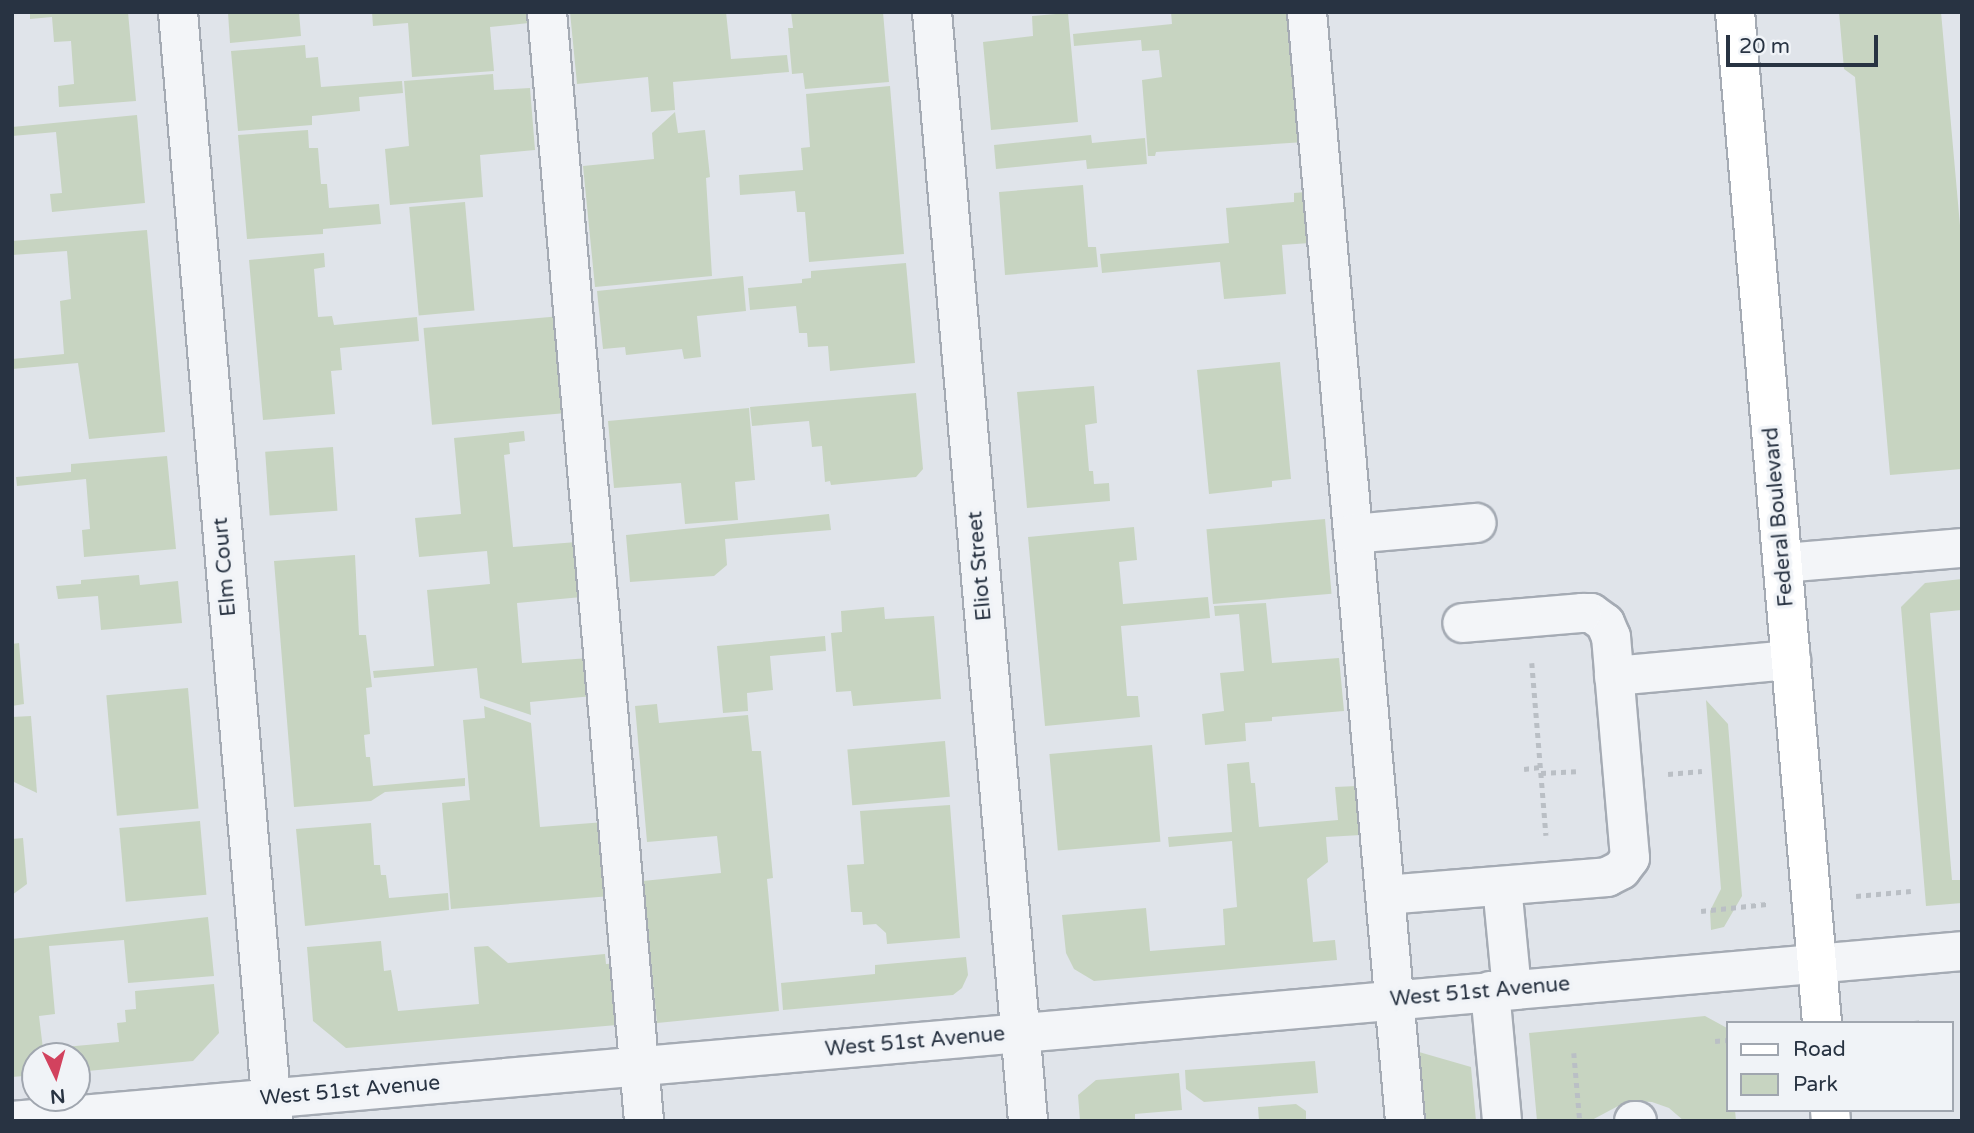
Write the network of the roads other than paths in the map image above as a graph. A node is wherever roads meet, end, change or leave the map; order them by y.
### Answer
1 (178, 12) edge
2 (547, 12) edge
3 (932, 12) edge
4 (1307, 12) edge
5 (1735, 12) edge
6 (1477, 523) dead end
7 (1353, 534) junction
8 (1962, 548) edge
9 (1783, 563) junction
10 (1462, 623) dead end
11 (1791, 660) junction
12 (1614, 676) junction
13 (1502, 886) junction
14 (1385, 895) junction
15 (1962, 951) edge
16 (1817, 963) junction
17 (1501, 990) junction
18 (1394, 1000) junction
19 (1822, 1021) edge
20 (1020, 1032) junction
21 (639, 1066) junction
22 (272, 1109) edge
23 (12, 1121) edge
24 (644, 1121) edge
25 (1028, 1121) edge
26 (1405, 1121) edge
27 (1502, 1121) edge

1 - 22 street, Elm Court
2 - 21 street
3 - 20 street, Eliot Street
4 - 7 street
5 - 9 main road, Federal Boulevard
6 - 7 street
7 - 14 street
8 - 9 street
9 - 11 main road, Federal Boulevard
10 - 12 street
11 - 12 street
11 - 16 main road, Federal Boulevard
12 - 13 street
13 - 14 street
13 - 17 street
14 - 18 street
15 - 16 street, West 51st Avenue
16 - 17 street, West 51st Avenue
16 - 19 main road, Federal Boulevard
17 - 18 street, West 51st Avenue
17 - 27 street
18 - 20 street, West 51st Avenue
18 - 26 street
20 - 21 street, West 51st Avenue
20 - 25 street, Eliot Street
21 - 22 street, West 51st Avenue
21 - 24 street
22 - 23 street, West 51st Avenue

